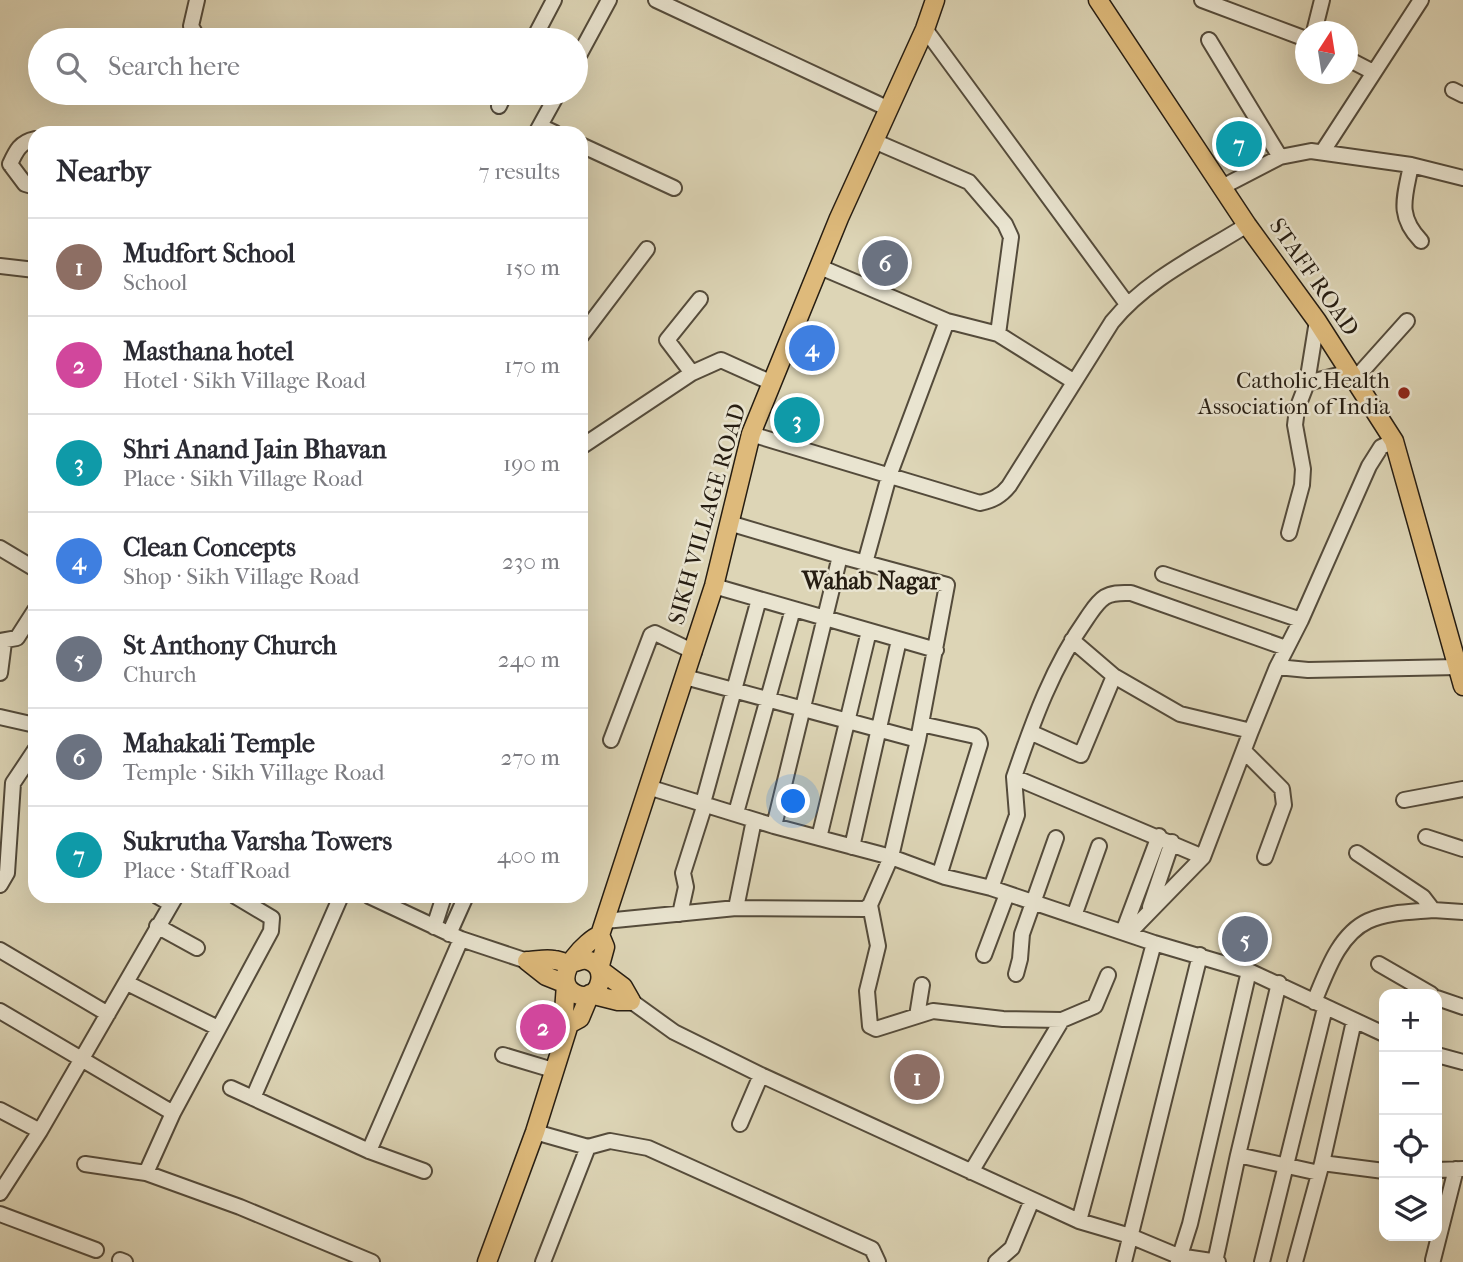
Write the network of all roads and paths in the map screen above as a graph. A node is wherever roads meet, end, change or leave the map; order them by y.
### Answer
1 (197, 0) edge
2 (554, 0) edge
3 (609, 0) edge
4 (656, 0) edge
5 (935, 0) edge
6 (1098, 0) edge
7 (1202, 0) edge
8 (1322, 0) edge
9 (1421, 0) edge
10 (1317, 21) edge
11 (192, 28) edge
12 (539, 28) edge
13 (925, 29) junction
14 (1295, 35) edge
15 (588, 39) edge
16 (1209, 40) dead end
17 (1358, 64) edge
18 (1373, 72) junction
19 (551, 105) edge
20 (889, 109) junction
21 (540, 126) edge
22 (28, 141) edge
23 (874, 141) junction
24 (588, 148) edge
25 (1323, 151) junction
26 (1280, 157) junction
27 (5, 164) edge
28 (1411, 165) junction
29 (1463, 178) edge
30 (28, 185) edge
31 (1224, 186) junction
32 (674, 188) dead end
33 (1247, 225) junction
34 (1421, 241) dead end
35 (647, 249) dead end
36 (0, 266) edge
37 (820, 267) junction
38 (28, 269) edge
39 (700, 299) dead end
40 (1127, 304) junction
41 (947, 321) junction
42 (1317, 321) junction
43 (1407, 321) dead end
44 (588, 327) edge
45 (998, 334) junction
46 (692, 373) junction
47 (1353, 375) junction
48 (1073, 381) junction
49 (772, 383) junction
50 (1307, 383) junction
51 (751, 435) junction
52 (1394, 441) junction
53 (588, 442) edge
54 (889, 477) junction
55 (729, 523) junction
56 (1289, 533) dead end
57 (0, 548) edge
58 (840, 556) junction
59 (865, 563) junction
60 (28, 565) edge
61 (1163, 574) dead end
62 (714, 586) junction
63 (759, 599) junction
64 (793, 609) junction
65 (825, 619) junction
66 (1301, 620) junction
67 (28, 621) edge
68 (869, 631) junction
69 (899, 640) junction
70 (1072, 640) junction
71 (2, 642) edge
72 (1286, 648) junction
73 (936, 650) junction
74 (694, 652) junction
75 (1276, 667) junction
76 (1458, 667) junction
77 (0, 673) edge
78 (1114, 676) junction
79 (685, 677) junction
80 (1463, 686) edge
81 (734, 690) junction
82 (767, 699) junction
83 (803, 709) junction
84 (0, 717) edge
85 (847, 721) junction
86 (28, 723) edge
87 (921, 724) junction
88 (878, 729) junction
89 (1251, 731) junction
90 (1030, 732) junction
91 (611, 740) dead end
92 (918, 740) junction
93 (1244, 751) junction
94 (28, 760) edge
95 (1014, 777) junction
96 (648, 787) junction
97 (1463, 789) edge
98 (1404, 800) dead end
99 (704, 804) junction
100 (736, 813) junction
101 (754, 820) junction
102 (774, 826) junction
103 (1426, 837) dead end
104 (819, 838) junction
105 (1056, 838) dead end
106 (1165, 839) junction
107 (1099, 846) dead end
108 (852, 847) junction
109 (1463, 849) edge
110 (1357, 853) dead end
111 (891, 857) junction
112 (1203, 857) junction
113 (1265, 857) dead end
114 (940, 873) junction
115 (0, 885) edge
116 (991, 888) junction
117 (1007, 894) junction
118 (1033, 902) junction
119 (171, 903) edge
120 (247, 903) edge
121 (338, 903) edge
122 (384, 903) edge
123 (442, 903) edge
124 (464, 903) edge
125 (870, 905) junction
126 (736, 908) junction
127 (1433, 909) junction
128 (1148, 911) junction
129 (1463, 912) edge
130 (680, 914) junction
131 (1074, 916) junction
132 (157, 926) junction
133 (434, 926) junction
134 (603, 928) junction
135 (1125, 933) junction
136 (455, 936) junction
137 (1154, 943) junction
138 (197, 948) dead end
139 (0, 950) edge
140 (984, 954) dead end
141 (1200, 955) junction
142 (527, 961) junction
143 (571, 964) junction
144 (1379, 964) dead end
145 (599, 969) junction
146 (1249, 971) junction
147 (1016, 974) dead end
148 (1108, 975) dead end
149 (127, 983) junction
150 (1279, 983) junction
151 (566, 984) junction
152 (922, 985) dead end
153 (1422, 989) edge
154 (590, 994) junction
155 (1442, 1000) edge
156 (631, 1001) junction
157 (1320, 1005) junction
158 (1463, 1007) edge
159 (0, 1011) edge
160 (108, 1014) junction
161 (917, 1016) junction
162 (1062, 1020) junction
163 (1354, 1021) junction
164 (569, 1024) junction
165 (218, 1028) junction
166 (1379, 1032) edge
167 (503, 1055) dead end
168 (1442, 1056) edge
169 (82, 1057) junction
170 (1463, 1062) edge
171 (553, 1070) junction
172 (761, 1075) junction
173 (231, 1088) dead end
174 (253, 1098) junction
175 (0, 1110) edge
176 (173, 1113) junction
177 (740, 1124) dead end
178 (40, 1131) junction
179 (535, 1132) junction
180 (588, 1147) junction
181 (369, 1151) junction
182 (1238, 1155) junction
183 (85, 1164) dead end
184 (1286, 1164) junction
185 (1321, 1168) junction
186 (1459, 1169) edge
187 (424, 1171) dead end
188 (1379, 1171) edge
189 (971, 1172) junction
190 (146, 1173) junction
191 (0, 1193) edge
192 (1032, 1200) junction
193 (0, 1214) edge
194 (1079, 1221) junction
195 (1130, 1236) junction
196 (96, 1250) dead end
197 (1002, 1259) edge
198 (1178, 1259) edge
199 (1433, 1260) dead end
200 (372, 1262) edge
201 (487, 1262) edge
202 (543, 1262) edge
203 (878, 1262) edge
204 (1124, 1262) edge
205 (1216, 1262) edge
206 (1262, 1262) edge
207 (1295, 1262) edge

1 - 11 street
2 - 12 street
3 - 15 street
4 - 20 street
5 - 13 main road, SIKH VILLAGE ROAD
6 - 31 main road, STAFF ROAD
7 - 14 street
8 - 10 street
9 - 18 street
13 - 20 main road, SIKH VILLAGE ROAD
13 - 40 street
16 - 26 street
17 - 18 street
18 - 25 street
19 - 21 street
20 - 23 main road, SIKH VILLAGE ROAD
22 - 27 street
23 - 37 main road, SIKH VILLAGE ROAD
23 - 45 street
24 - 32 street
25 - 26 street
25 - 28 street
26 - 31 street
27 - 30 street
28 - 29 street
28 - 34 street
31 - 33 main road, STAFF ROAD
33 - 40 street
33 - 42 main road, STAFF ROAD
35 - 44 street
36 - 38 street
37 - 41 street
37 - 49 main road, SIKH VILLAGE ROAD
39 - 46 street
40 - 48 street
41 - 45 street
41 - 54 street
42 - 47 main road, STAFF ROAD
42 - 50 street
43 - 47 street
45 - 48 street
46 - 49 street
46 - 53 street
47 - 50 street
47 - 52 main road, STAFF ROAD
48 - 54 street
49 - 51 main road, SIKH VILLAGE ROAD
50 - 56 street
51 - 54 street
51 - 55 main road, SIKH VILLAGE ROAD
52 - 66 street
52 - 76 main road, STAFF ROAD
54 - 59 street
55 - 58 street
55 - 62 main road, SIKH VILLAGE ROAD
57 - 60 street
58 - 59 street
58 - 65 street
59 - 73 street
61 - 66 street
62 - 63 street
62 - 74 main road, SIKH VILLAGE ROAD
63 - 64 street
63 - 81 street
64 - 65 street
64 - 82 street
65 - 68 street
65 - 83 street
66 - 72 street
67 - 71 street
68 - 69 street
68 - 85 street
69 - 73 street
69 - 88 street
70 - 72 street
70 - 78 street
70 - 90 street
71 - 77 street
72 - 75 street
73 - 87 street
74 - 79 main road, SIKH VILLAGE ROAD
74 - 91 street
75 - 76 street
75 - 89 street
76 - 80 main road, STAFF ROAD
78 - 89 street
78 - 90 street
79 - 81 street
79 - 96 main road, SIKH VILLAGE ROAD
81 - 82 street
81 - 99 street
82 - 83 street
82 - 100 street
83 - 85 street
83 - 102 street
84 - 86 street
85 - 88 street
85 - 104 street
87 - 92 street
87 - 114 street
88 - 92 street
88 - 108 street
89 - 93 street
90 - 95 street
92 - 111 street
93 - 112 street
93 - 113 street
94 - 115 street
95 - 106 street
95 - 116 street
96 - 99 street
96 - 134 main road, SIKH VILLAGE ROAD
97 - 98 street
99 - 100 street
99 - 130 street
100 - 101 street
101 - 102 street
101 - 126 street
102 - 104 street
103 - 109 street
104 - 108 street
105 - 118 street
106 - 112 street
106 - 128 street
106 - 135 street
107 - 131 street
108 - 111 street
110 - 127 street
111 - 114 street
111 - 125 street
112 - 128 street
114 - 116 street
116 - 117 street
117 - 118 street
117 - 140 street
118 - 131 street
118 - 147 street
119 - 132 street
120 - 165 street
121 - 174 street
122 - 133 street
123 - 133 street
124 - 136 street
125 - 126 street
125 - 161 street
126 - 130 street
127 - 129 street
127 - 157 street
128 - 135 street
130 - 134 street
131 - 135 street
132 - 138 street
132 - 149 street
133 - 136 street
134 - 143 main road
134 - 145 main road
135 - 137 street
136 - 142 street
136 - 181 street
137 - 141 street
137 - 194 street
139 - 160 street
141 - 146 street
141 - 195 street
142 - 143 main road
142 - 151 main road
143 - 145 main road
143 - 151 main road
144 - 153 street
145 - 154 main road
145 - 156 main road
146 - 150 street
146 - 198 street
148 - 162 street
149 - 160 street
149 - 165 street
150 - 157 street
150 - 182 street
151 - 154 main road
151 - 164 main road
152 - 161 street
154 - 156 main road
154 - 164 main road
155 - 158 street
156 - 172 street
157 - 163 street
157 - 184 street
159 - 169 street
160 - 169 street
161 - 162 street
162 - 189 street
163 - 166 street
163 - 185 street
164 - 171 main road
165 - 176 street
167 - 171 street
168 - 170 street
169 - 176 street
169 - 178 street
171 - 179 main road
172 - 177 street
172 - 189 street
173 - 174 street
174 - 181 street
175 - 178 street
176 - 190 street
178 - 191 street
179 - 180 street
179 - 201 main road
180 - 202 street
180 - 203 street
181 - 187 street
182 - 184 street
182 - 205 street
183 - 190 street
184 - 185 street
184 - 206 street
185 - 188 street
185 - 207 street
186 - 199 street
189 - 192 street
190 - 200 street
192 - 194 street
192 - 197 street
193 - 196 street
194 - 195 street
195 - 198 street
195 - 204 street
198 - 205 street

